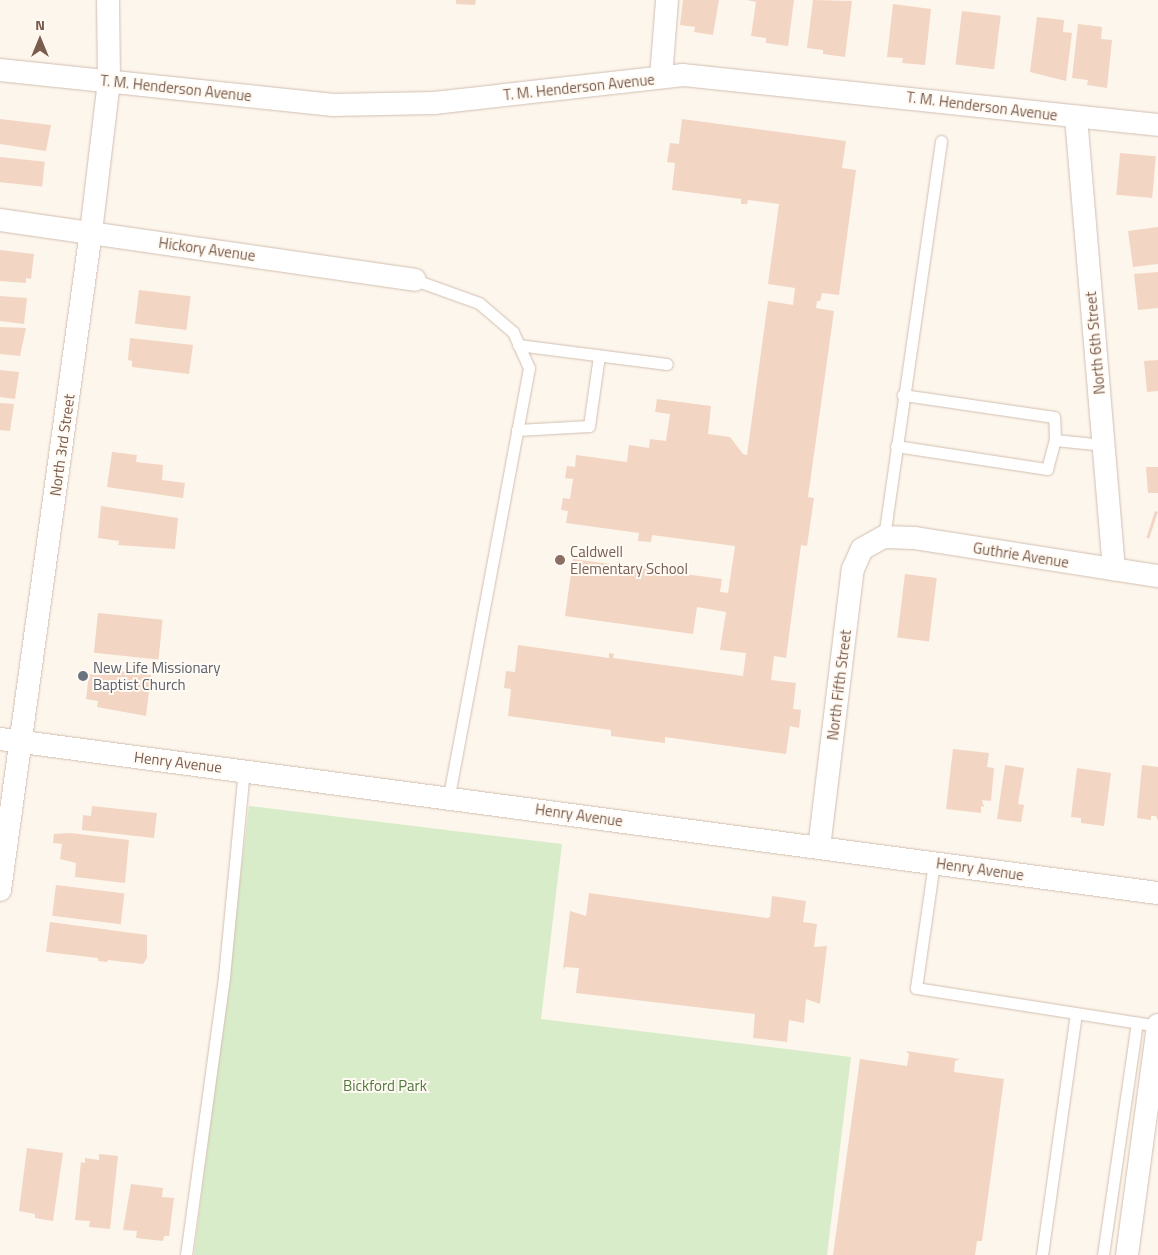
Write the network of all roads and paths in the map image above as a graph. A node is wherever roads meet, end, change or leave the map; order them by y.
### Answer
1 (108, 0) edge
2 (667, 0) edge
3 (0, 70) edge
4 (661, 78) junction
5 (108, 80) junction
6 (1076, 117) junction
7 (1158, 124) edge
8 (940, 141) dead end
9 (0, 220) edge
10 (91, 232) junction
11 (415, 280) joint
12 (518, 345) junction
13 (599, 356) junction
14 (667, 364) dead end
15 (903, 395) junction
16 (517, 430) junction
17 (1055, 440) junction
18 (1104, 445) junction
19 (896, 446) junction
20 (884, 537) junction
21 (1114, 570) junction
22 (1158, 576) edge
23 (11, 741) edge
24 (244, 770) junction
25 (449, 797) junction
26 (819, 848) junction
27 (934, 863) junction
28 (0, 890) edge
29 (1158, 893) edge
30 (1076, 1013) junction
31 (1151, 1024) edge
32 (186, 1255) edge
33 (1042, 1255) edge
34 (1103, 1255) edge
35 (1127, 1255) edge

1 - 5 street, North 3rd Street
2 - 4 street
3 - 5 street, T. M. Henderson Avenue
4 - 5 street, T. M. Henderson Avenue
4 - 6 street, T. M. Henderson Avenue
5 - 10 street, North 3rd Street
6 - 7 street, T. M. Henderson Avenue
6 - 18 street, North 6th Street
8 - 15 lane
9 - 10 street, Hickory Avenue
10 - 11 street, Hickory Avenue
10 - 23 street, North 3rd Street
11 - 12 lane
12 - 13 lane
12 - 16 lane
13 - 14 lane
13 - 16 lane
15 - 17 lane
15 - 19 lane
16 - 25 lane
17 - 18 lane
17 - 19 lane
18 - 21 street, North 6th Street
19 - 20 lane
20 - 21 street, Guthrie Avenue
20 - 26 street, North Fifth Street
21 - 22 street, Guthrie Avenue
23 - 24 street, Henry Avenue
23 - 28 street, North 3rd Street
24 - 25 street, Henry Avenue
24 - 32 lane
25 - 26 street, Henry Avenue
26 - 27 street, Henry Avenue
27 - 29 street, Henry Avenue
27 - 30 lane
30 - 31 lane
30 - 33 lane
31 - 34 lane
31 - 35 street

